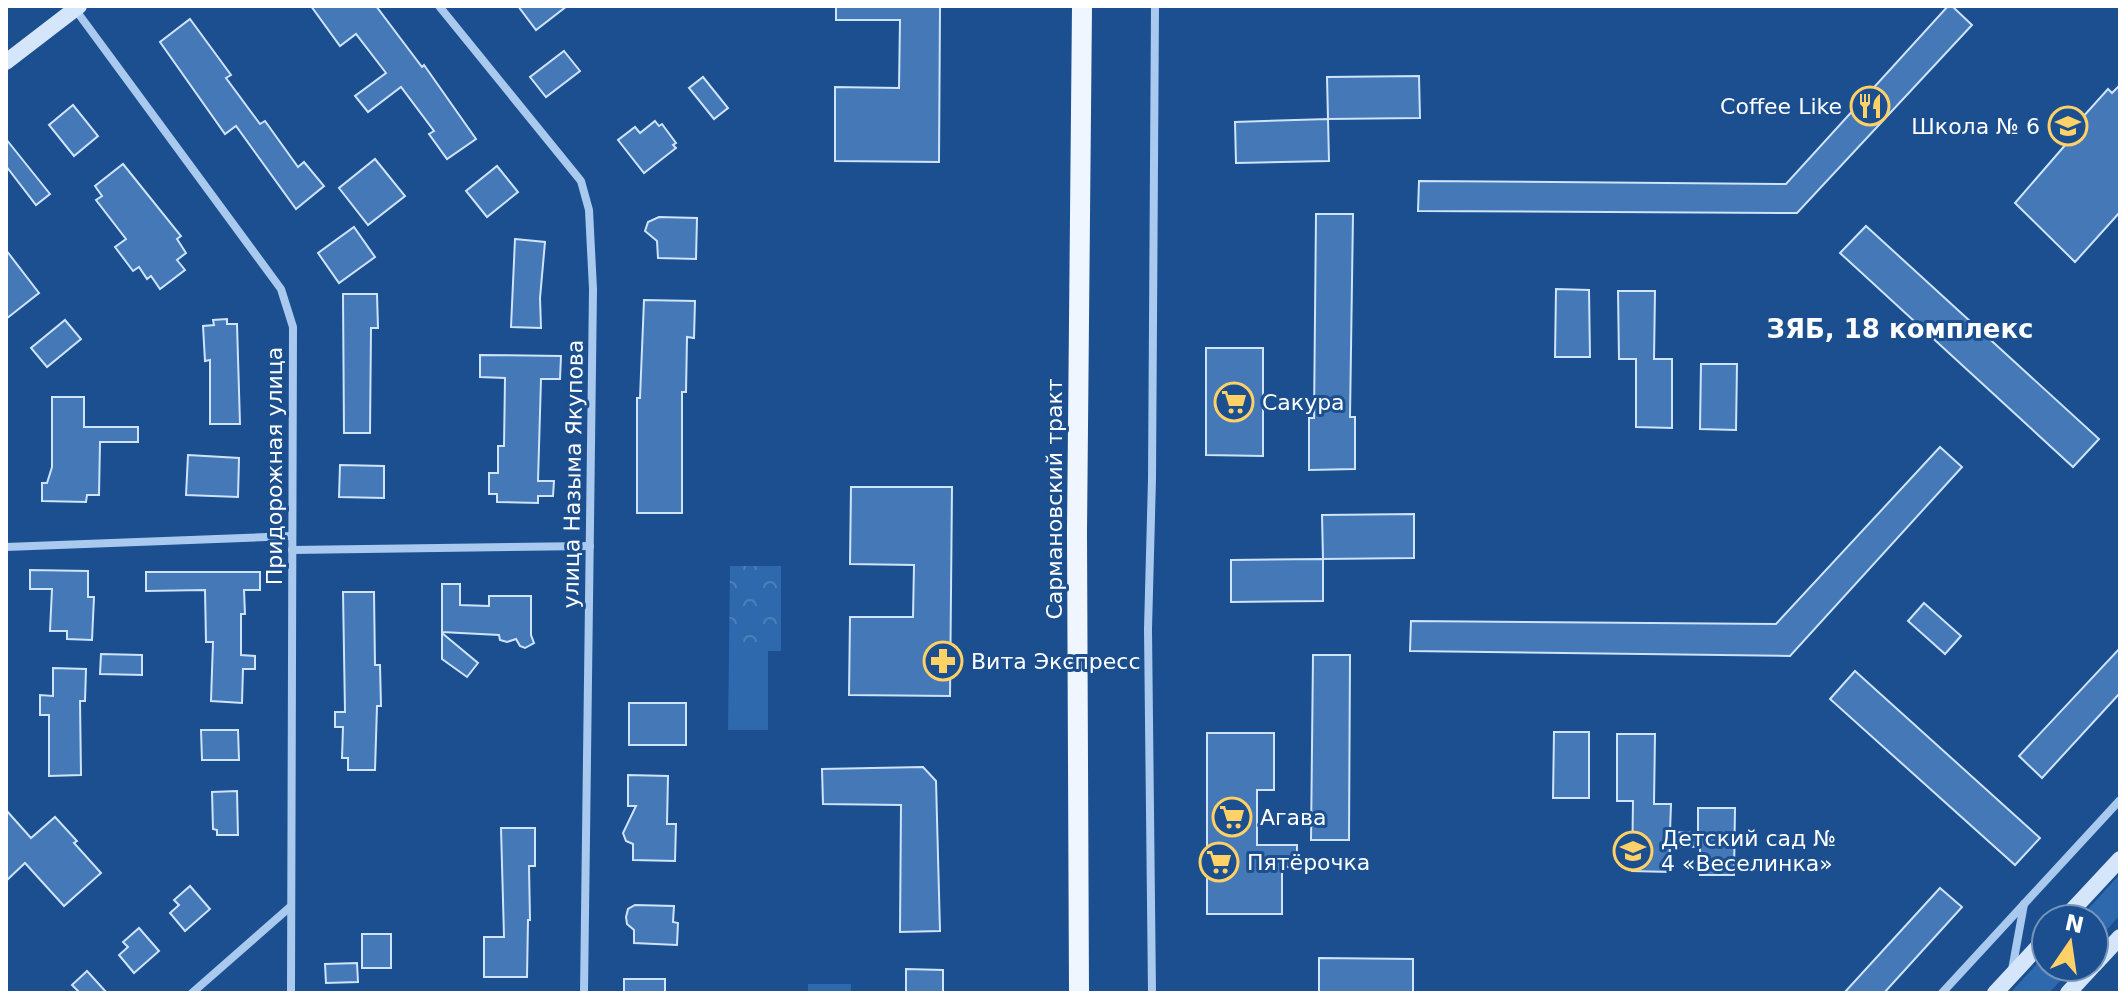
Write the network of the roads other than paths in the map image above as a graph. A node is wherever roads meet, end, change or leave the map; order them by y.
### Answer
1 (439, 6) edge
2 (1082, 6) edge
3 (1155, 6) edge
4 (77, 8) edge
5 (6, 62) edge
6 (292, 536) junction
7 (590, 546) junction
8 (6, 547) edge
9 (292, 550) junction
10 (2120, 800) edge
11 (2120, 859) edge
12 (2079, 903) edge
13 (2025, 904) junction
14 (290, 907) junction
15 (2030, 955) edge
16 (2011, 975) junction
17 (192, 993) edge
18 (291, 993) edge
19 (584, 993) edge
20 (1079, 993) edge
21 (1152, 993) edge
22 (1942, 993) edge
23 (1995, 993) edge

1 - 7 street, улица Назыма Якупова
2 - 20 main road, Сармановский тракт
3 - 21 street
4 - 5 main road
4 - 6 street, Придорожная улица
6 - 8 street
6 - 9 street, Придорожная улица
7 - 9 street
7 - 19 street, улица Назыма Якупова
9 - 14 street, Придорожная улица
10 - 13 street
11 - 12 main road
13 - 16 street
13 - 22 street
14 - 17 street
14 - 18 street, Придорожная улица
15 - 16 main road
16 - 23 main road

